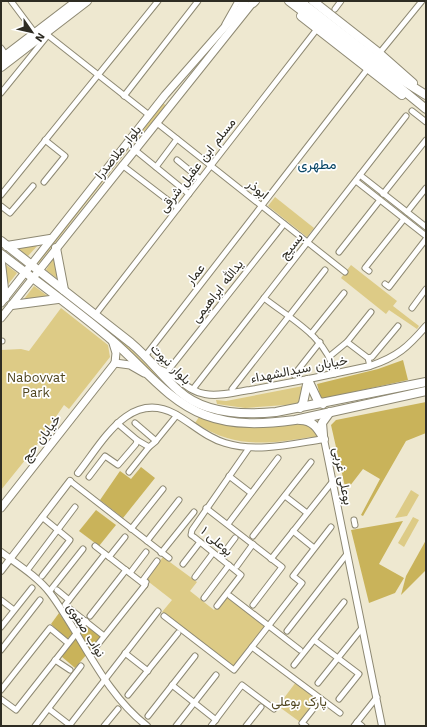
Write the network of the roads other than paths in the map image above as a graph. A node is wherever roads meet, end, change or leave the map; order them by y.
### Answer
1 (11, 1) edge
2 (77, 1) edge
3 (87, 1) edge
4 (158, 1) edge
5 (198, 1) edge
6 (238, 1) edge
7 (251, 1) edge
8 (284, 1) edge
9 (300, 1) edge
10 (313, 1) edge
11 (341, 1) edge
12 (422, 1) edge
13 (68, 4) edge
14 (335, 9) dead end
15 (240, 10) joint
16 (316, 29) junction
17 (223, 30) junction
18 (35, 33) junction
19 (47, 34) junction
20 (1, 48) edge
21 (382, 50) dead end
22 (20, 52) junction
23 (4, 57) edge
24 (27, 61) junction
25 (1, 67) edge
26 (366, 71) dead end
27 (98, 76) junction
28 (399, 82) junction
29 (1, 93) edge
30 (165, 95) junction
31 (425, 95) edge
32 (124, 96) junction
33 (174, 102) junction
34 (423, 107) edge
35 (412, 111) dead end
36 (149, 115) junction
37 (406, 116) dead end
38 (426, 122) edge
39 (157, 123) junction
40 (178, 139) junction
41 (46, 140) junction
42 (426, 140) edge
43 (135, 150) junction
44 (177, 160) dead end
45 (122, 165) junction
46 (211, 165) junction
47 (156, 167) junction
48 (360, 175) junction
49 (200, 179) junction
50 (356, 180) junction
51 (44, 182) dead end
52 (33, 186) dead end
53 (426, 188) edge
54 (1, 194) edge
55 (189, 194) junction
56 (383, 194) junction
57 (380, 200) junction
58 (396, 204) junction
59 (1, 206) edge
60 (261, 206) junction
61 (178, 208) junction
62 (392, 209) junction
63 (407, 212) junction
64 (404, 219) junction
65 (419, 222) junction
66 (284, 224) junction
67 (426, 227) edge
68 (415, 228) junction
69 (426, 238) edge
70 (50, 239) junction
71 (308, 242) junction
72 (4, 244) edge
73 (56, 248) junction
74 (339, 252) dead end
75 (1, 254) edge
76 (28, 262) junction
77 (1, 263) edge
78 (22, 270) junction
79 (324, 270) dead end
80 (369, 271) dead end
81 (345, 272) dead end
82 (42, 273) junction
83 (36, 281) junction
84 (384, 284) dead end
85 (426, 289) edge
86 (64, 290) junction
87 (344, 293) dead end
88 (264, 298) junction
89 (58, 299) junction
90 (3, 300) edge
91 (12, 305) junction
92 (412, 308) dead end
93 (371, 312) dead end
94 (95, 315) junction
95 (288, 316) junction
96 (1, 318) edge
97 (398, 326) dead end
98 (426, 326) edge
99 (311, 334) junction
100 (112, 340) junction
101 (320, 342) junction
102 (347, 342) junction
103 (146, 355) junction
104 (330, 356) junction
105 (368, 358) junction
106 (115, 363) junction
107 (370, 366) junction
108 (163, 371) junction
109 (335, 374) junction
110 (294, 375) dead end
111 (151, 377) junction
112 (308, 380) junction
113 (426, 382) edge
114 (232, 389) dead end
115 (193, 390) junction
116 (426, 391) edge
117 (183, 398) junction
118 (323, 404) junction
119 (300, 408) junction
120 (330, 412) junction
121 (177, 415) junction
122 (295, 420) junction
123 (117, 423) junction
124 (135, 423) dead end
125 (324, 439) junction
126 (137, 440) junction
127 (156, 440) junction
128 (148, 447) junction
129 (250, 448) junction
130 (278, 458) dead end
131 (311, 462) dead end
132 (129, 472) dead end
133 (78, 473) dead end
134 (229, 476) junction
135 (89, 477) dead end
136 (70, 480) joint
137 (333, 481) junction
138 (163, 489) dead end
139 (251, 493) junction
140 (285, 496) junction
141 (179, 500) dead end
142 (75, 507) dead end
143 (1, 508) edge
144 (206, 508) junction
145 (194, 512) dead end
146 (307, 513) junction
147 (42, 517) junction
148 (228, 524) junction
149 (331, 527) dead end
150 (131, 529) junction
151 (58, 530) junction
152 (293, 531) junction
153 (253, 536) dead end
154 (124, 537) dead end
155 (235, 538) dead end
156 (147, 541) junction
157 (200, 542) junction
158 (253, 544) junction
159 (96, 546) dead end
160 (314, 548) junction
161 (83, 549) dead end
162 (1, 552) edge
163 (146, 552) dead end
164 (161, 553) junction
165 (213, 553) junction
166 (347, 554) junction
167 (107, 555) junction
168 (169, 558) dead end
169 (220, 558) junction
170 (10, 559) junction
171 (271, 559) junction
172 (157, 561) dead end
173 (183, 564) dead end
174 (229, 565) junction
175 (237, 566) dead end
176 (29, 568) dead end
177 (1, 571) edge
178 (128, 571) junction
179 (42, 576) dead end
180 (195, 577) dead end
181 (145, 585) junction
182 (32, 588) dead end
183 (57, 590) dead end
184 (49, 592) junction
185 (230, 596) dead end
186 (204, 598) dead end
187 (1, 600) edge
188 (40, 600) dead end
189 (69, 600) junction
190 (344, 602) dead end
191 (253, 605) dead end
192 (217, 606) dead end
193 (14, 610) junction
194 (158, 611) dead end
195 (90, 616) dead end
196 (164, 616) dead end
197 (86, 621) junction
198 (269, 626) junction
199 (1, 627) edge
200 (362, 628) junction
201 (288, 631) dead end
202 (76, 633) junction
203 (178, 633) dead end
204 (104, 636) junction
205 (314, 640) junction
206 (68, 643) junction
207 (252, 647) junction
208 (95, 648) dead end
209 (1, 650) edge
210 (300, 650) dead end
211 (125, 653) junction
212 (195, 656) dead end
213 (337, 658) junction
214 (56, 660) junction
215 (294, 665) dead end
216 (80, 666) dead end
217 (70, 670) dead end
218 (148, 670) junction
219 (216, 675) dead end
220 (105, 680) junction
221 (318, 683) dead end
222 (172, 686) junction
223 (1, 690) edge
224 (128, 696) dead end
225 (377, 697) junction
226 (1, 699) edge
227 (321, 699) junction
228 (339, 699) dead end
229 (194, 703) junction
230 (261, 707) dead end
231 (48, 709) junction
232 (118, 709) dead end
233 (274, 709) dead end
234 (340, 713) dead end
235 (148, 716) dead end
236 (216, 720) junction
237 (355, 724) edge
238 (35, 726) edge
239 (70, 726) edge
240 (104, 726) edge
241 (147, 726) edge
242 (176, 726) edge
243 (211, 726) edge
244 (246, 726) edge
245 (306, 726) edge
246 (362, 726) edge
247 (382, 726) edge

1 - 18 street
2 - 13 main road
3 - 19 main road
4 - 27 street
5 - 32 street
6 - 17 street
7 - 15 main road
7 - 33 main road, بلوار ملاصدرا
8 - 16 main road
8 - 28 main road
9 - 28 main road
10 - 31 main road
11 - 14 street
12 - 21 street
13 - 18 main road
15 - 17 main road, بلوار ملاصدرا
16 - 34 main road
16 - 46 street, مسلم ابن عقیل شرقی
17 - 30 main road, بلوار ملاصدرا
18 - 23 main road
19 - 22 main road
19 - 24 street
19 - 27 street
20 - 23 street
22 - 24 street
22 - 25 main road
24 - 29 street
26 - 60 street, عمار
27 - 32 street
27 - 41 street
28 - 31 main road
28 - 34 main road
30 - 33 main road
30 - 36 main road, بلوار ملاصدرا
32 - 36 street
33 - 39 main road, بلوار ملاصدرا
35 - 38 street
36 - 70 main road, بلوار ملاصدرا
37 - 48 street, بسیج
39 - 40 street, ابوذر
39 - 43 main road, بلوار ملاصدرا
40 - 46 street, ابوذر
40 - 47 street
41 - 51 street
41 - 54 street
42 - 56 street
43 - 45 main road, بلوار ملاصدرا
43 - 47 street
44 - 49 street
45 - 61 street
45 - 73 main road, بلوار ملاصدرا
46 - 49 street, مسلم ابن عقیل شرقی
46 - 60 street, ابوذر
47 - 55 street
48 - 50 street, بسیج
48 - 56 street
49 - 55 street, مسلم ابن عقیل شرقی
50 - 57 street
50 - 71 street, بسیج
52 - 59 street
53 - 63 street
55 - 61 street, مسلم ابن عقیل شرقی
56 - 58 street
57 - 62 street
57 - 74 street
58 - 62 street
58 - 63 street
60 - 66 street, ابوذر
60 - 103 street, عمار
61 - 94 street, مسلم ابن عقیل شرقی
62 - 64 street
63 - 65 street
64 - 68 street
64 - 80 street
65 - 67 street
65 - 68 street
66 - 71 street, ابوذر
66 - 108 street, یدالله ابراهیمی
68 - 69 street
69 - 84 street
70 - 72 main road
70 - 76 main road, بلوار ملاصدرا
71 - 81 street, ابوذر
71 - 88 street, بسیج
72 - 76 main road, بلوار نبوت
73 - 82 main road, بلوار ملاصدرا
73 - 86 main road
75 - 78 main road, بلوار نبوت
76 - 78 main road
76 - 82 main road, بلوار نبوت
77 - 90 main road
78 - 83 main road, بلوار نبوت
78 - 90 main road
79 - 95 street
82 - 83 main road
82 - 86 main road, بلوار نبوت
83 - 89 main road, بلوار نبوت
83 - 91 main road
85 - 92 street
86 - 94 main road, بلوار نبوت
87 - 99 street
88 - 95 street
88 - 115 street, بسیج
89 - 91 main road
89 - 100 main road, بلوار نبوت
91 - 96 main road
93 - 102 street
94 - 103 main road, بلوار نبوت
95 - 99 street
95 - 114 street
97 - 105 street
98 - 107 street, خیابان سیدالشهداء
99 - 101 street
100 - 106 main road
100 - 111 main road, بلوار نبوت
101 - 104 street
101 - 110 street
102 - 104 street
102 - 105 street
103 - 108 main road, بلوار نبوت
104 - 109 street
105 - 107 street
106 - 111 main road
106 - 143 main road, خیابان حج
107 - 109 street, خیابان سیدالشهداء
108 - 115 street, خیابان سیدالشهداء
108 - 117 main road, بلوار نبوت
109 - 112 street, خیابان سیدالشهداء
111 - 117 main road, بلوار نبوت
112 - 115 street, خیابان سیدالشهداء
112 - 118 main road
112 - 119 main road
113 - 118 main road, بلوار نبوت
116 - 120 main road, بلوار نبوت
117 - 119 main road, بلوار نبوت
117 - 122 main road, بلوار نبوت
118 - 119 main road, بلوار نبوت
120 - 122 main road, بلوار نبوت
120 - 125 main road
121 - 123 street, بوعلی غربی
121 - 127 street
121 - 129 street, بوعلی غربی
122 - 125 main road
123 - 126 street
123 - 133 street, بوعلی غربی
124 - 127 street
125 - 129 street, بوعلی غربی
125 - 137 street, بوعلی غربی
126 - 128 street
126 - 135 street
127 - 128 street
128 - 132 street
129 - 134 street, بوعلی ۱
130 - 139 street
131 - 140 street
134 - 139 street
134 - 144 street, بوعلی ۱
136 - 147 street
136 - 150 street
137 - 146 street
137 - 166 street, بوعلی غربی
138 - 150 street
139 - 148 street
140 - 146 street
140 - 153 street
141 - 156 street
142 - 151 street
144 - 148 street
144 - 157 street, بوعلی ۱
145 - 164 street
146 - 152 street
147 - 151 street
147 - 170 street
148 - 158 street
149 - 160 street
150 - 156 street
151 - 176 street
151 - 179 street
152 - 160 street
152 - 171 street
154 - 167 street
155 - 169 street
156 - 164 street
157 - 165 street, بوعلی ۱
157 - 173 street
158 - 171 street
158 - 175 street
159 - 167 street
160 - 198 street
161 - 184 street
162 - 170 street, نواب صفوی
163 - 178 street
164 - 168 street
165 - 169 street, بوعلی ۱
165 - 180 street
166 - 200 street, بوعلی غربی
166 - 201 street
167 - 178 street
167 - 189 street
169 - 174 street, بوعلی ۱
170 - 177 street
170 - 184 street, نواب صفوی
171 - 191 street
172 - 181 street
174 - 186 street
174 - 192 street, بوعلی ۱
178 - 181 street
178 - 195 street
181 - 204 street
182 - 193 street
183 - 189 street
184 - 202 street, نواب صفوی
185 - 198 street
187 - 193 street
188 - 209 street
189 - 197 street
190 - 205 street
193 - 199 street
194 - 211 street
196 - 207 street
197 - 202 street
197 - 204 street
198 - 207 street
198 - 210 street
200 - 213 street
200 - 225 street, بوعلی غربی
202 - 206 street
202 - 220 street, نواب صفوی
203 - 218 street
204 - 208 street
205 - 213 street
205 - 215 street
206 - 214 street
206 - 223 street
207 - 227 street
211 - 218 street
211 - 220 street
212 - 222 street
213 - 221 street
213 - 228 street
214 - 217 street
214 - 226 street
216 - 231 street
218 - 224 street
219 - 229 street
220 - 239 street
220 - 241 street, نواب صفوی
222 - 229 street
222 - 235 street
225 - 237 street
225 - 247 street, بوعلی غربی
227 - 234 street
227 - 245 street
229 - 236 street
229 - 242 street
230 - 244 street
231 - 238 street
231 - 239 street
232 - 240 street
233 - 236 street
236 - 243 street
237 - 246 street

